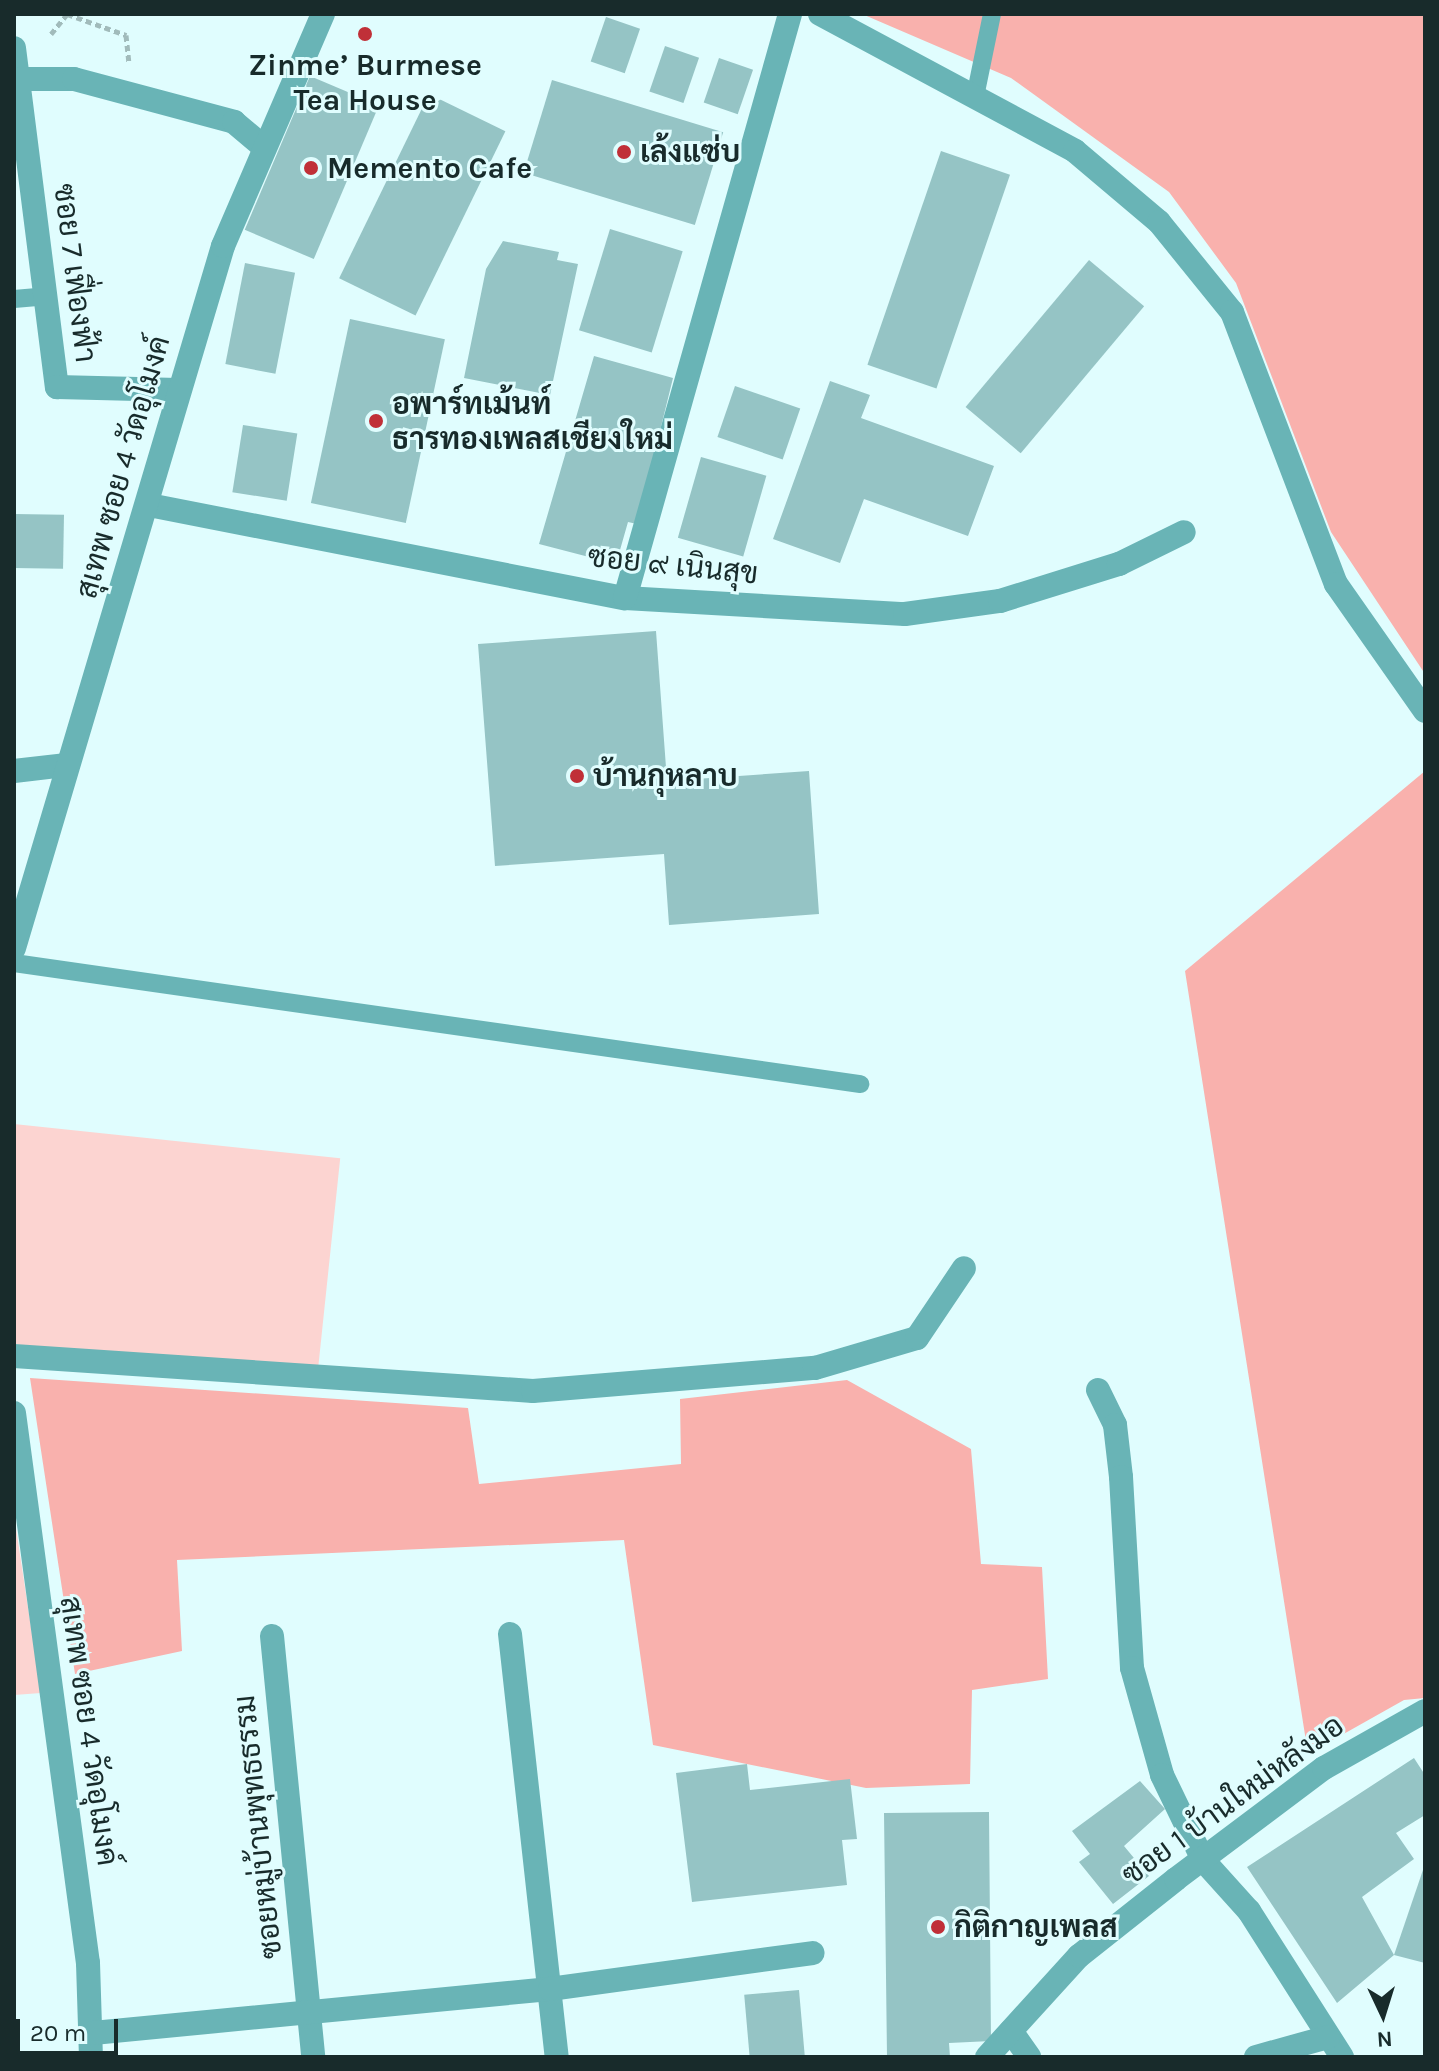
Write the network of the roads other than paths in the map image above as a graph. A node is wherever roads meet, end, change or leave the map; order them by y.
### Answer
1 (323, 14) edge
2 (790, 14) edge
3 (820, 14) edge
4 (992, 14) edge
5 (14, 48) edge
6 (18, 79) junction
7 (976, 92) junction
8 (265, 148) junction
9 (46, 296) junction
10 (14, 299) edge
11 (178, 390) junction
12 (149, 505) junction
13 (1184, 532) dead end
14 (625, 598) junction
15 (1425, 711) edge
16 (65, 765) junction
17 (14, 771) edge
18 (14, 948) edge
19 (14, 963) edge
20 (860, 1084) dead end
21 (964, 1268) dead end
22 (14, 1356) edge
23 (1098, 1390) dead end
24 (14, 1413) edge
25 (510, 1634) dead end
26 (272, 1636) dead end
27 (1425, 1711) edge
28 (1203, 1860) junction
29 (813, 1953) dead end
30 (550, 1989) junction
31 (309, 2013) junction
32 (1011, 2031) junction
33 (1328, 2037) junction
34 (92, 2045) edge
35 (313, 2057) edge
36 (557, 2057) edge
37 (987, 2057) edge
38 (1029, 2057) edge
39 (1256, 2057) edge
40 (1342, 2057) edge

1 - 8 street, สุเทพ ซอย 4 วัดอุโมงค์
2 - 14 street
3 - 7 street
4 - 7 lane
5 - 6 street, ซอย 7 เฟื่องฟ้า
6 - 8 street
6 - 9 street, ซอย 7 เฟื่องฟ้า
7 - 15 street
8 - 11 street, สุเทพ ซอย 4 วัดอุโมงค์
9 - 10 lane
9 - 11 street, ซอย 7 เฟื่องฟ้า
11 - 12 street, สุเทพ ซอย 4 วัดอุโมงค์
12 - 14 street, ซอย ๙ เนินสุข
12 - 16 street, สุเทพ ซอย 4 วัดอุโมงค์
13 - 14 street, ซอย ๙ เนินสุข
16 - 17 street
16 - 18 street, สุเทพ ซอย 4 วัดอุโมงค์
19 - 20 lane
21 - 22 street
23 - 28 street
24 - 34 street, สุเทพ ซอย 4 วัดอุโมงค์
25 - 30 street
26 - 31 street, ซอยหมู่บ้านพุทธธรรม
27 - 28 street, ซอย 1 บ้านใหม่หลังมอ
28 - 32 street, ซอย 1 บ้านใหม่หลังมอ
28 - 33 street
29 - 30 street
30 - 31 street
30 - 36 street
31 - 34 street
31 - 35 street, ซอยหมู่บ้านพุทธธรรม
32 - 37 street, ซอย 1 บ้านใหม่หลังมอ
32 - 38 street
33 - 39 street
33 - 40 street

